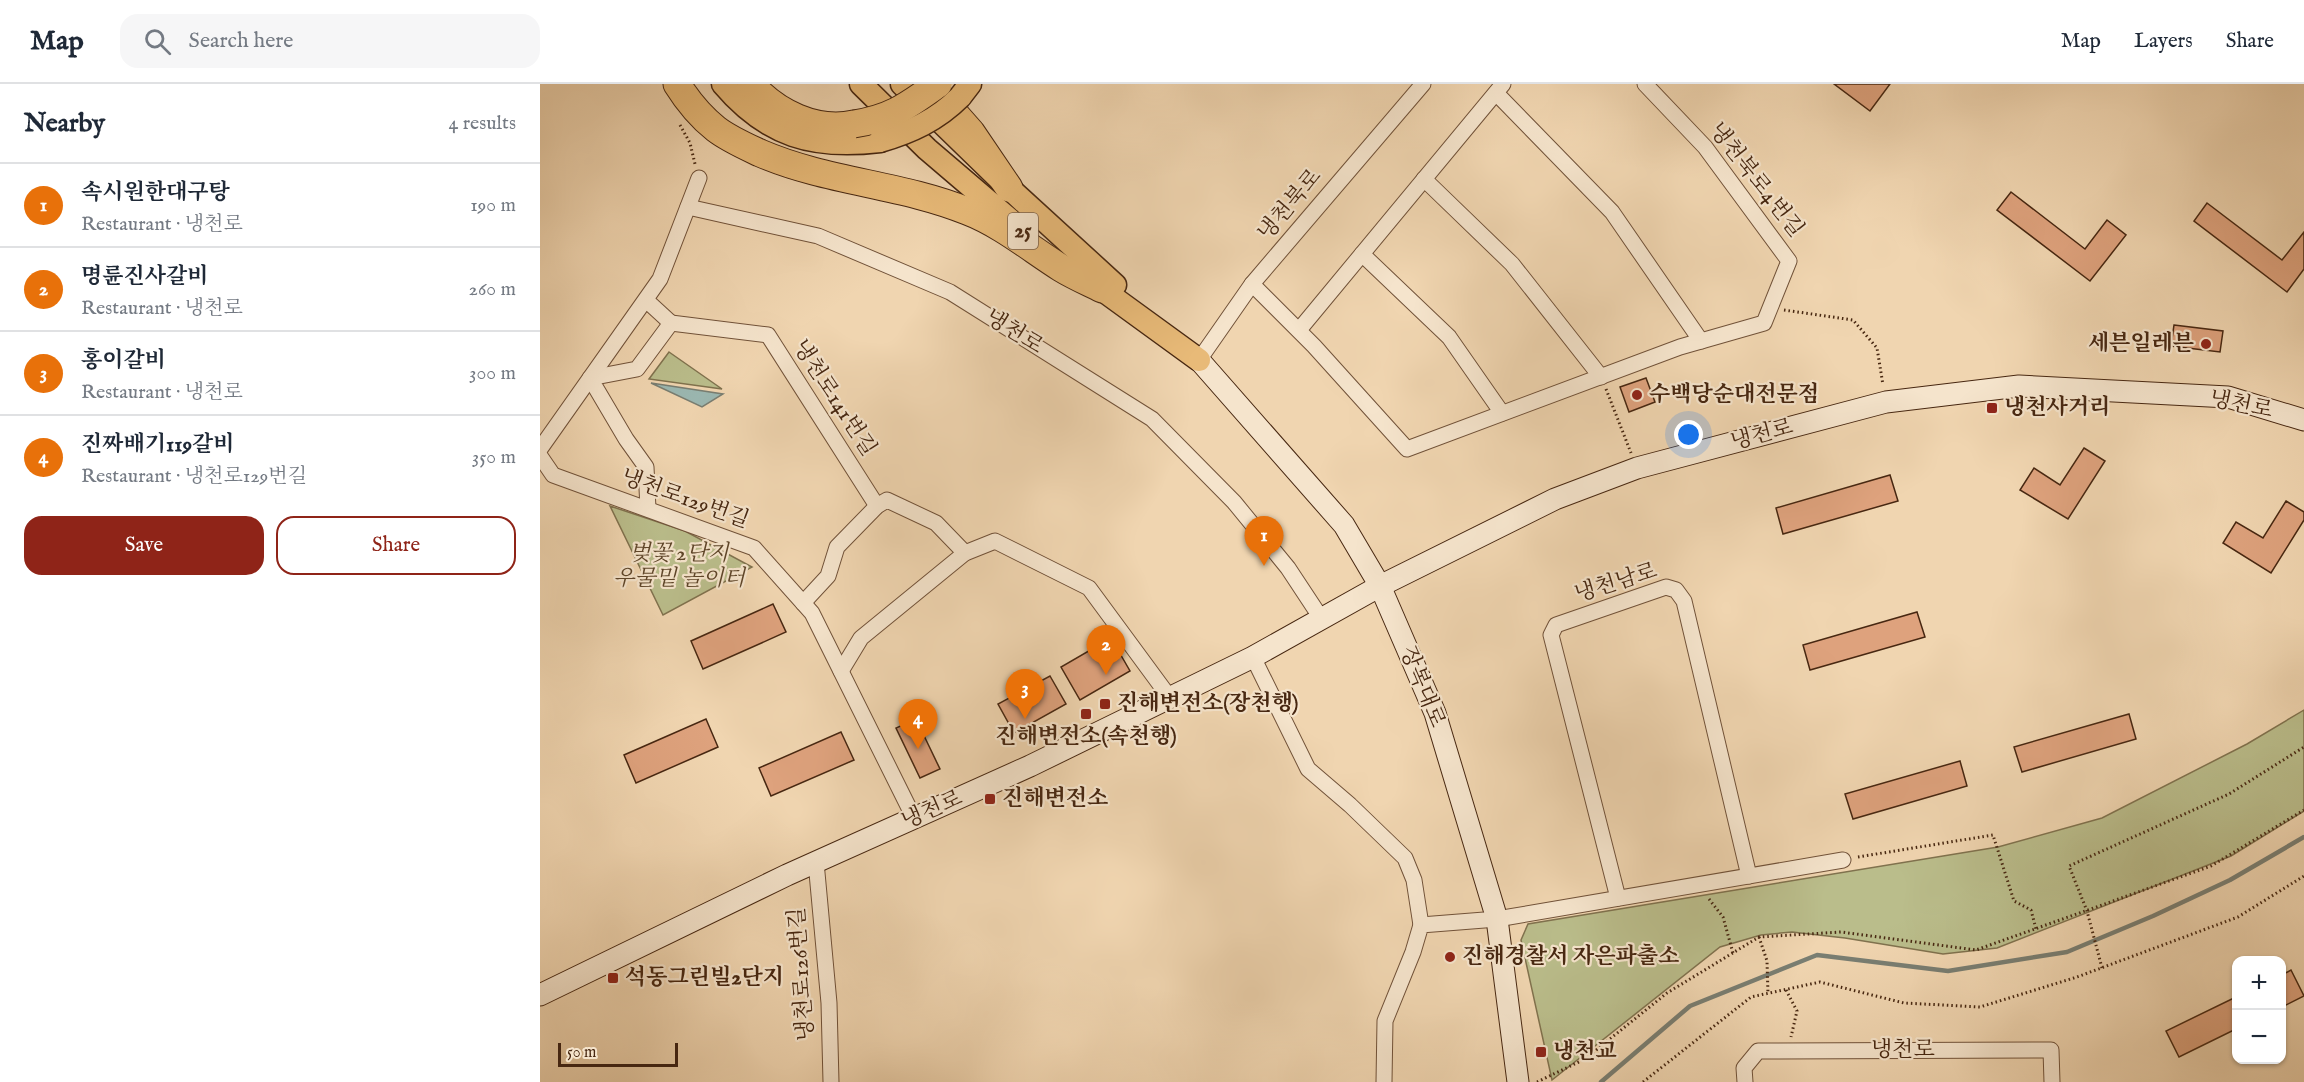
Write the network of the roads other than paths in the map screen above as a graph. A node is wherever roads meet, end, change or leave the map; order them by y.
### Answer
1 (677, 84) edge
2 (723, 84) edge
3 (751, 84) edge
4 (861, 84) edge
5 (902, 84) edge
6 (928, 84) edge
7 (1423, 84) edge
8 (1645, 84) edge
9 (956, 88) edge
10 (1499, 88) edge
11 (699, 178) road end
12 (1424, 179) junction
13 (1009, 188) junction
14 (688, 207) junction
15 (1362, 254) junction
16 (1252, 284) junction
17 (1102, 289) junction
18 (646, 300) junction
19 (671, 324) junction
20 (1299, 330) junction
21 (1701, 341) junction
22 (1199, 360) junction
23 (1600, 377) junction
24 (590, 378) junction
25 (1503, 413) junction
26 (2304, 420) edge
27 (540, 449) edge
28 (540, 456) edge
29 (882, 503) junction
30 (648, 509) junction
31 (965, 553) junction
32 (1380, 586) junction
33 (803, 603) junction
34 (1321, 618) junction
35 (1253, 657) junction
36 (841, 671) junction
37 (1170, 698) junction
38 (914, 818) junction
39 (1843, 860) road end
40 (816, 862) junction
41 (1749, 876) junction
42 (1618, 898) junction
43 (1497, 919) junction
44 (1421, 925) junction
45 (540, 995) edge
46 (1517, 1078) edge
47 (831, 1082) edge
48 (1384, 1082) edge
49 (1745, 1082) edge
50 (2052, 1082) edge

1 - 17 highway
2 - 9 main road, bridge
3 - 9 highway, bridge
4 - 17 main road, 25
5 - 13 main road, 25
6 - 13 highway
7 - 16 street, 냉천북로
8 - 21 street, 냉천북로4번길
10 - 12 street
10 - 21 street
11 - 14 street
12 - 15 street
12 - 23 street
13 - 22 main road, 25
14 - 18 street
14 - 34 street, 냉천로
15 - 20 street
15 - 25 street
16 - 20 street, 냉천북로4번길
16 - 22 street, 냉천북로
17 - 22 main road, 25
18 - 19 street
18 - 24 street
19 - 24 street
19 - 29 street, 냉천로141번길
20 - 25 street, 냉천북로4번길
21 - 23 street, 냉천북로4번길
22 - 32 main road, 장복대로
23 - 25 street, 냉천북로4번길
24 - 27 street
24 - 30 street
26 - 32 main road, 냉천로
28 - 30 street, 냉천로129번길
29 - 31 street
29 - 33 street
30 - 33 street, 냉천로129번길
31 - 36 street
31 - 37 street
32 - 34 main road, 냉천로
32 - 43 main road, 장복대로
33 - 36 street, 냉천로129번길
34 - 35 main road, 냉천로
35 - 37 main road, 냉천로
35 - 44 street
36 - 38 street, 냉천로129번길
37 - 38 main road, 냉천로
38 - 40 main road, 냉천로
39 - 41 street
40 - 45 main road, 냉천로
40 - 47 street, 냉천로126번길
41 - 42 street
41 - 42 street, 냉천남로
42 - 43 street
43 - 44 street
43 - 46 main road, 장복대로
44 - 48 street
49 - 50 street, 냉천로

